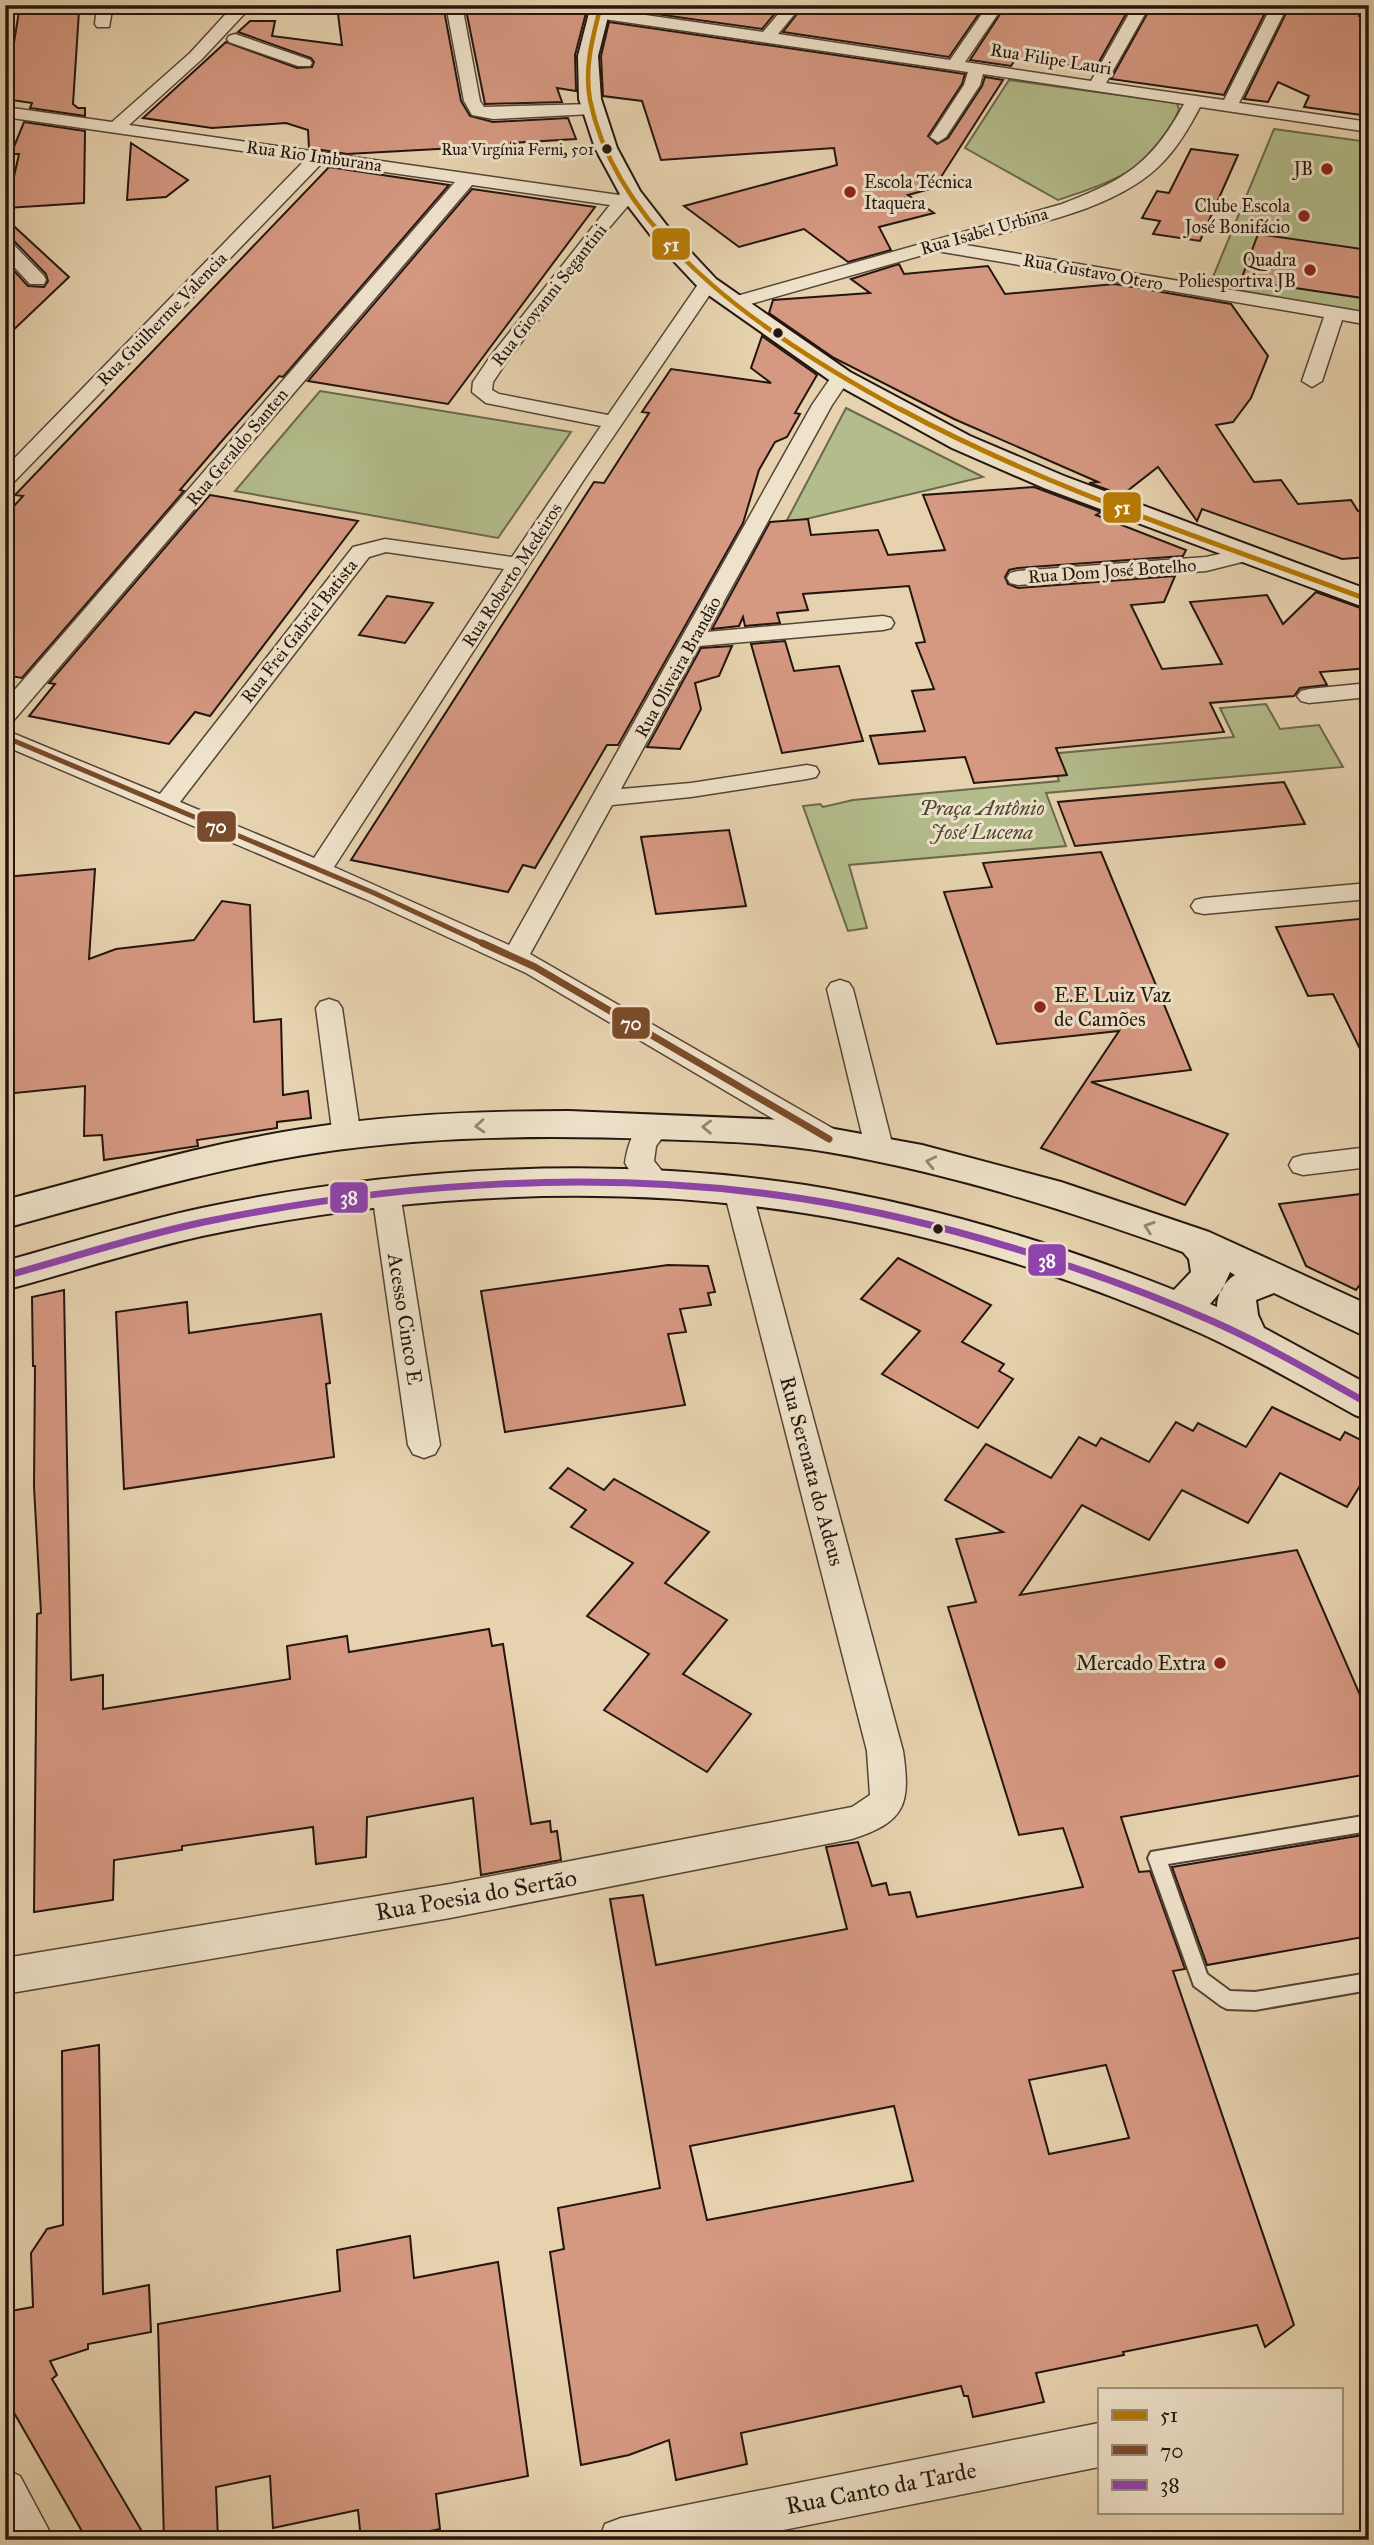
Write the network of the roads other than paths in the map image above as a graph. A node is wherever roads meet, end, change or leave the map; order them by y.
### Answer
1 (105, 5) edge
2 (242, 5) edge
3 (454, 5) edge
4 (794, 5) edge
5 (996, 5) edge
6 (1142, 5) edge
7 (1280, 5) edge
8 (599, 9) edge
9 (706, 13) dead end
10 (103, 24) dead end
11 (771, 33) junction
12 (229, 36) junction
13 (304, 63) dead end
14 (955, 64) junction
15 (977, 67) junction
16 (1096, 86) junction
17 (1195, 100) junction
18 (1230, 105) junction
19 (593, 109) junction
20 (5, 113) edge
21 (1369, 127) edge
22 (116, 128) junction
23 (938, 137) dead end
24 (318, 157) junction
25 (468, 178) junction
26 (626, 197) junction
27 (934, 245) junction
28 (5, 246) edge
29 (37, 280) dead end
30 (708, 284) junction
31 (733, 303) junction
32 (1335, 313) junction
33 (1369, 319) edge
34 (841, 377) junction
35 (1312, 381) dead end
36 (614, 422) junction
37 (5, 480) edge
38 (1246, 554) junction
39 (519, 565) junction
40 (1018, 578) dead end
41 (1369, 600) edge
42 (883, 623) dead end
43 (693, 640) junction
44 (1369, 690) edge
45 (1309, 696) dead end
46 (5, 716) edge
47 (5, 737) edge
48 (807, 772) dead end
49 (606, 798) junction
50 (165, 804) junction
51 (319, 870) junction
52 (1369, 891) edge
53 (1204, 906) dead end
54 (516, 958) junction
55 (840, 989) dead end
56 (329, 1008) dead end
57 (657, 1126) junction
58 (347, 1137) junction
59 (829, 1139) junction
60 (880, 1151) junction
61 (1369, 1157) edge
62 (1303, 1165) dead end
63 (659, 1185) junction
64 (738, 1191) junction
65 (386, 1193) junction
66 (5, 1214) edge
67 (1198, 1243) junction
68 (5, 1276) edge
69 (1277, 1278) junction
70 (1178, 1308) junction
71 (1369, 1323) edge
72 (1250, 1339) junction
73 (1369, 1404) edge
74 (424, 1445) dead end
75 (885, 1751) joint
76 (1369, 1823) edge
77 (5, 1976) edge
78 (1369, 1981) edge
79 (1098, 2445) edge
80 (5, 2491) edge
81 (32, 2540) edge
82 (621, 2540) edge

1 - 10 street
2 - 12 street
3 - 19 street
4 - 11 street
5 - 14 street
6 - 16 street
7 - 18 street
8 - 11 street
8 - 19 main road
9 - 11 street
11 - 14 street, Rua Filipe Lauri
12 - 13 street
12 - 22 street
14 - 15 street, Rua Filipe Lauri
15 - 16 street, Rua Filipe Lauri
15 - 23 street
16 - 17 street, Rua Filipe Lauri
17 - 18 street, Rua Filipe Lauri
17 - 27 street, Rua Isabel Urbina
18 - 21 street, Rua Filipe Lauri
19 - 26 main road
20 - 22 street, Rua Rio Imburana
22 - 24 street, Rua Rio Imburana
24 - 25 street, Rua Rio Imburana
24 - 37 street, Rua Guilherme Valencia
25 - 26 street, Rua Rio Imburana
25 - 46 street, Rua Geraldo Santen
26 - 30 main road
26 - 36 street, Rua Giovanni Segantini
27 - 31 street, Rua Isabel Urbina
27 - 32 street, Rua Gustavo Otero
28 - 29 street
30 - 31 main road
30 - 36 street, Rua Roberto Medeiros
31 - 34 main road
32 - 33 street, Rua Gustavo Otero
32 - 35 street
34 - 38 main road
34 - 43 street, Rua Oliveira Brandão
36 - 39 street, Rua Roberto Medeiros
38 - 40 street, Rua Dom José Botelho
38 - 41 main road
39 - 50 street, Rua Frei Gabriel Batista
39 - 51 street, Rua Roberto Medeiros
42 - 43 street
43 - 49 street, Rua Oliveira Brandão
44 - 45 street
47 - 50 street
48 - 49 street
49 - 54 street, Rua Oliveira Brandão
50 - 51 street
51 - 54 street
52 - 53 street
54 - 59 street
55 - 60 street
56 - 58 street
57 -> 58 main road
59 -> 57 main road
57 - 63 street
58 - 66 main road
59 - 60 main road
67 -> 60 main road
61 - 62 street
63 - 64 main road
63 - 65 main road
64 - 70 main road
64 - 75 street, Rua Serenata do Adeus
65 - 68 main road
65 - 74 street, Acesso Cinco E
67 - 69 main road
67 - 70 main road
69 - 71 main road
69 - 72 main road
70 - 72 main road
72 - 73 main road
75 - 77 street, Rua Poesia do Sertão
76 - 78 lane
79 - 82 street, Rua Canto da Tarde
80 - 81 street

